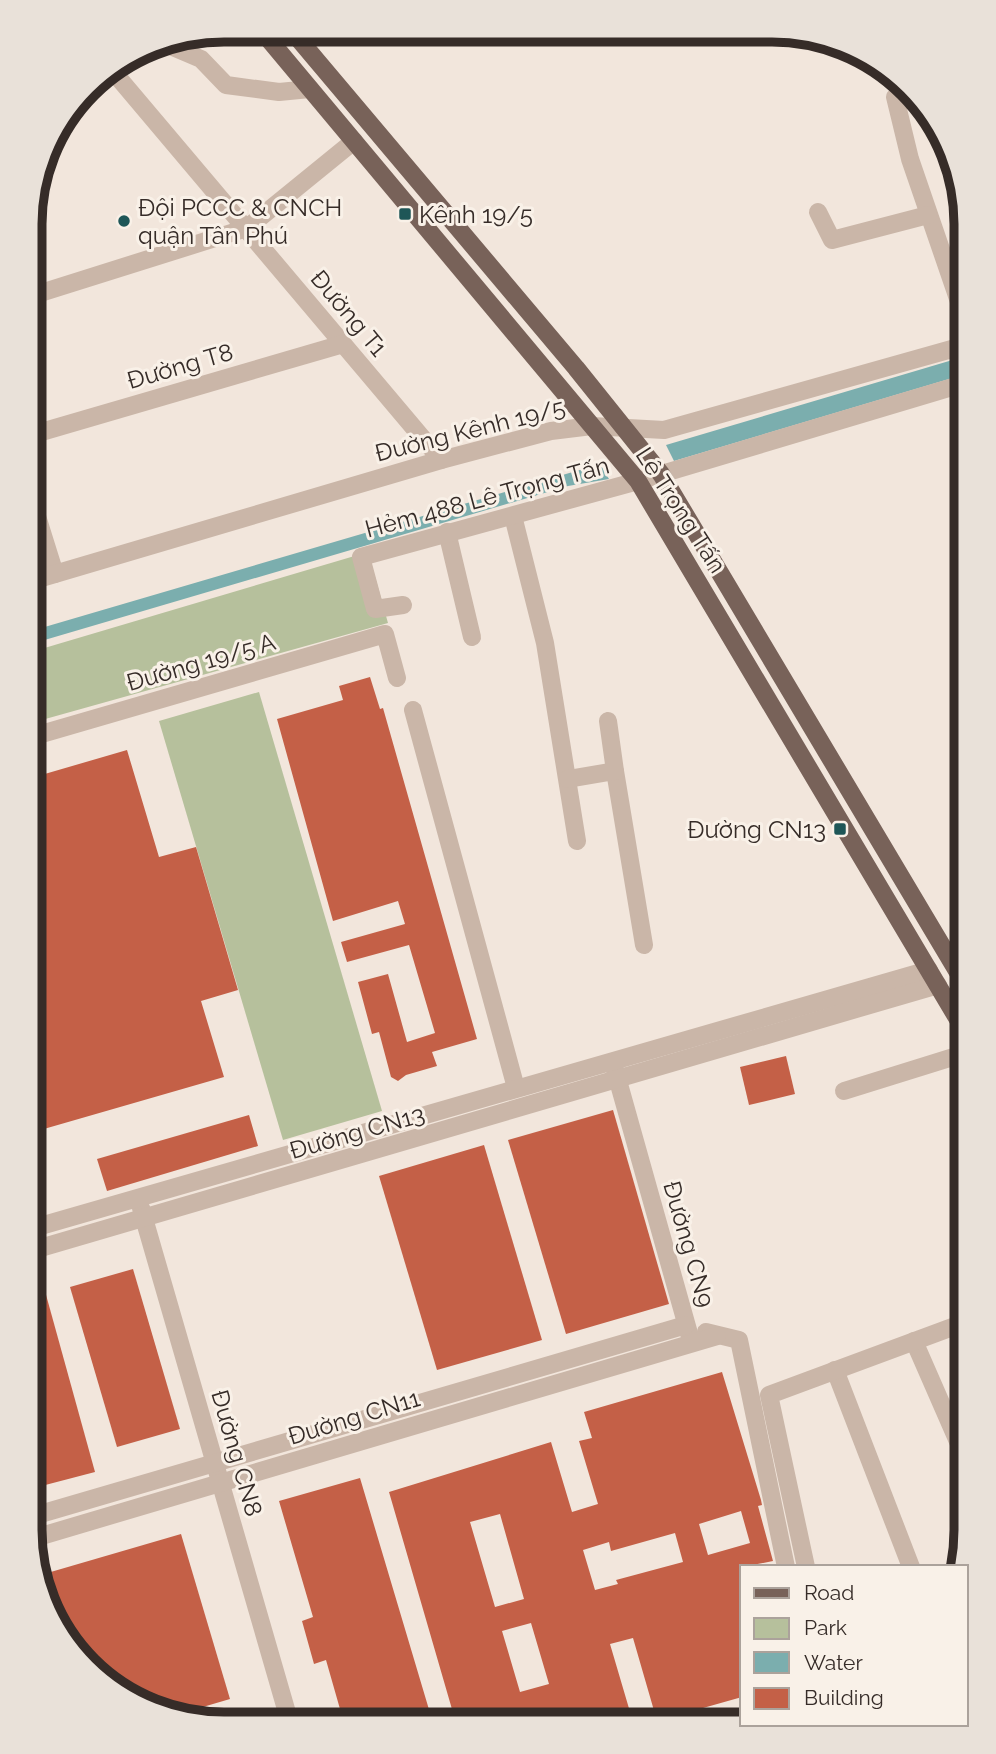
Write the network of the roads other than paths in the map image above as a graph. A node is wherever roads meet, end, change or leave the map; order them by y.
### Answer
1 (271, 42) edge
2 (302, 42) edge
3 (176, 48) edge
4 (118, 77) edge
5 (310, 89) junction
6 (895, 97) dead end
7 (372, 126) junction
8 (354, 141) junction
9 (818, 212) dead end
10 (928, 215) junction
11 (247, 228) junction
12 (954, 282) edge
13 (42, 293) edge
14 (343, 344) junction
15 (954, 348) edge
16 (954, 387) edge
17 (593, 426) junction
18 (624, 427) junction
19 (42, 432) edge
20 (441, 460) junction
21 (661, 474) junction
22 (638, 481) junction
23 (513, 516) junction
24 (42, 532) edge
25 (447, 532) junction
26 (55, 574) junction
27 (42, 577) edge
28 (403, 605) dead end
29 (472, 637) dead end
30 (397, 678) dead end
31 (413, 710) dead end
32 (608, 721) dead end
33 (42, 734) edge
34 (615, 771) junction
35 (568, 779) junction
36 (578, 841) dead end
37 (643, 945) dead end
38 (954, 960) edge
39 (954, 974) edge
40 (934, 978) junction
41 (954, 1012) edge
42 (675, 1044) junction
43 (954, 1057) edge
44 (612, 1062) junction
45 (682, 1062) junction
46 (618, 1081) junction
47 (516, 1088) junction
48 (844, 1091) dead end
49 (483, 1098) junction
50 (490, 1118) junction
51 (138, 1197) junction
52 (145, 1219) junction
53 (42, 1225) edge
54 (42, 1248) edge
55 (686, 1325) junction
56 (954, 1326) edge
57 (717, 1336) junction
58 (914, 1341) junction
59 (692, 1343) junction
60 (835, 1370) junction
61 (954, 1433) edge
62 (214, 1464) junction
63 (220, 1483) junction
64 (42, 1514) edge
65 (42, 1536) edge
66 (786, 1565) edge
67 (806, 1565) edge
68 (910, 1565) edge
69 (287, 1712) edge

1 - 5 main road, Lê Trọng Tấn
2 - 7 main road, Lê Trọng Tấn
3 - 5 street
4 - 11 street, Đường T1
5 - 8 main road, Lê Trọng Tấn
6 - 10 street
7 - 8 main road
7 - 18 main road, Lê Trọng Tấn
8 - 11 street
8 - 17 main road, Lê Trọng Tấn
9 - 10 street
10 - 12 street
11 - 13 street
11 - 14 street, Đường T1
14 - 19 street, Đường T8
14 - 20 street, Đường T1
15 - 18 street, Đường Kênh 19/5
16 - 21 street
17 - 18 street, Đường Kênh 19/5
17 - 20 street, Đường Kênh 19/5
17 - 22 main road, Lê Trọng Tấn
18 - 21 main road, Lê Trọng Tấn
20 - 26 street, Đường Kênh 19/5
21 - 22 street
21 - 38 main road, Lê Trọng Tấn
22 - 23 street, Hẻm 488 Lê Trọng Tấn
22 - 40 main road, Lê Trọng Tấn
23 - 25 street, Hẻm 488 Lê Trọng Tấn
23 - 35 street
24 - 26 street
25 - 28 street, Hẻm 488 Lê Trọng Tấn
25 - 29 street
26 - 27 street, Đường Kênh 19/5
30 - 33 street, Đường 19/5 A
31 - 47 street
32 - 34 street
34 - 35 street
34 - 37 street
35 - 36 street
39 - 40 main road
40 - 41 main road, Lê Trọng Tấn
40 - 42 street, Đường CN13
40 - 45 street, Đường CN13
42 - 44 street, Đường CN13
42 - 45 street
43 - 48 street
44 - 46 street, Đường CN9
44 - 47 street, Đường CN13
45 - 46 street, Đường CN13
46 - 50 street, Đường CN13
46 - 55 street, Đường CN9
47 - 49 street, Đường CN13
49 - 50 street
49 - 51 street, Đường CN13
50 - 52 street, Đường CN13
51 - 52 street, Đường CN8
51 - 53 street, Đường CN13
52 - 54 street, Đường CN13
52 - 62 street, Đường CN8
55 - 57 street, Đường CN9
55 - 59 street
55 - 62 street, Đường CN11
56 - 58 street
57 - 59 street, Đường CN11
57 - 66 street, Đường CN9
58 - 60 street
58 - 61 street
59 - 63 street, Đường CN11
60 - 67 street
60 - 68 street
62 - 63 street, Đường CN8
62 - 64 street, Đường CN11
63 - 65 street, Đường CN11
63 - 69 street, Đường CN8

